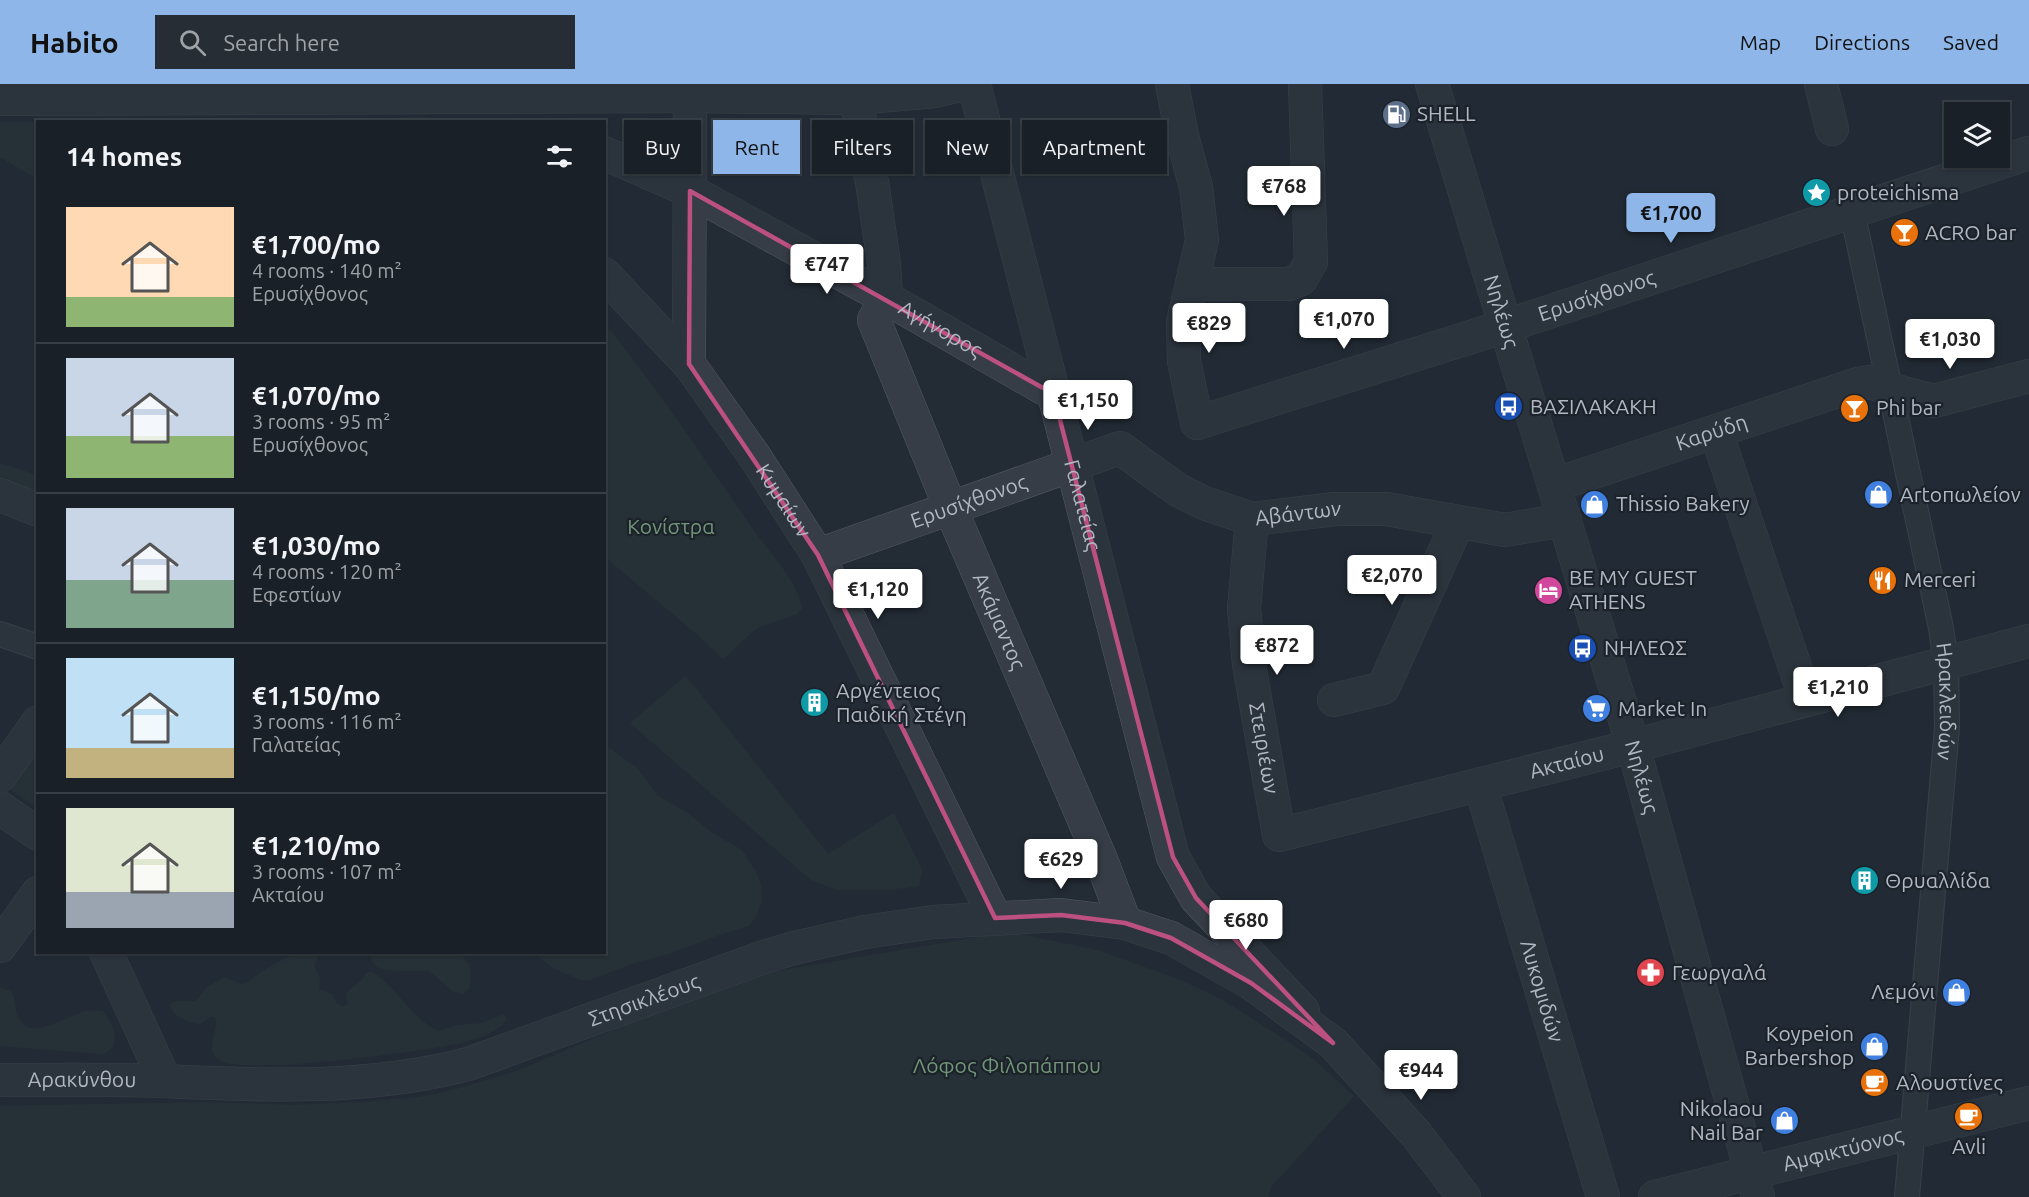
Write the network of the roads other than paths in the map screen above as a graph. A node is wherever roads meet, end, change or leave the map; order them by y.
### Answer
1 (965, 84) edge
2 (974, 84) edge
3 (1172, 84) edge
4 (1305, 84) edge
5 (1432, 84) edge
6 (1821, 84) edge
7 (690, 90) edge
8 (300, 91) edge
9 (855, 91) edge
10 (13, 94) edge
11 (439, 98) junction
12 (533, 109) edge
13 (459, 120) edge
14 (1832, 129) dead end
15 (2029, 153) edge
16 (606, 154) edge
17 (690, 191) junction
18 (1852, 211) junction
19 (606, 276) edge
20 (1193, 284) junction
21 (886, 298) junction
22 (1506, 326) junction
23 (689, 364) junction
24 (2029, 376) edge
25 (1880, 385) junction
26 (1052, 386) junction
27 (1716, 432) junction
28 (1119, 448) joint
29 (1072, 463) junction
30 (1554, 485) junction
31 (0, 495) edge
32 (950, 507) junction
33 (36, 509) edge
34 (1252, 519) junction
35 (1565, 520) junction
36 (1458, 522) junction
37 (818, 555) junction
38 (0, 634) edge
39 (2029, 641) edge
40 (36, 646) edge
41 (1946, 663) junction
42 (1334, 700) dead end
43 (1806, 700) junction
44 (36, 725) edge
45 (1633, 746) junction
46 (0, 776) edge
47 (1480, 784) junction
48 (0, 808) edge
49 (36, 833) edge
50 (1279, 835) joint
51 (36, 896) edge
52 (994, 918) junction
53 (1125, 923) junction
54 (1, 942) edge
55 (107, 954) edge
56 (1333, 1043) junction
57 (0, 1080) edge
58 (165, 1081) junction
59 (2029, 1103) edge
60 (1913, 1132) junction
61 (1755, 1185) edge
62 (1464, 1197) edge
63 (1603, 1197) edge
64 (1655, 1197) edge
65 (1906, 1197) edge

1 - 9 street
2 - 26 street, Γαλατείας
3 - 20 street
4 - 20 street
5 - 22 street, Νηλέως
6 - 14 street
7 - 9 street
7 - 12 street
7 - 17 street
8 - 10 street
8 - 11 street
9 - 21 street, Ακάμαντος
11 - 12 street
11 - 13 street
15 - 18 street, Ερυσίχθονος
16 - 17 street, Αγήνορος
17 - 21 street, Αγήνορος
17 - 23 street
18 - 22 street, Ερυσίχθονος
18 - 25 street, Ηρακλειδών
19 - 23 street, Κυμαίων
20 - 22 street, Ερυσίχθονος
21 - 26 street, Αγήνορος
21 - 32 street, Ακάμαντος
22 - 30 street, Νηλέως
23 - 37 street, Κυμαίων
24 - 25 street
25 - 27 street, Καρύδη
25 - 41 street, Ηρακλειδών
26 - 29 street, Γαλατείας
27 - 30 street, Καρύδη
27 - 43 street
28 - 29 street, Ερυσίχθονος
28 - 34 street, Αβάντων
29 - 32 street, Ερυσίχθονος
29 - 56 street, Γαλατείας
30 - 35 street, Νηλέως
31 - 33 street
32 - 37 street, Ερυσίχθονος
32 - 53 street, Ακάμαντος
34 - 36 street, Αβάντων
34 - 50 street, Στειριέων
35 - 36 street, Αβάντων
35 - 45 street, Νηλέως
36 - 42 street
37 - 52 street, Κυμαίων
38 - 40 street
39 - 41 street, Ακταίου
41 - 43 street, Ακταίου
41 - 60 street, Ηρακλειδών
43 - 45 street, Ακταίου
44 - 46 street
45 - 47 street, Ακταίου
45 - 61 street, Νηλέως
47 - 50 street, Ακταίου
47 - 63 street, Λυκομιδών
48 - 49 street
51 - 54 street
52 - 53 street, Στησικλέους
52 - 58 street, Στησικλέους
53 - 56 street
55 - 58 street
56 - 62 street
57 - 58 street, Αρακύνθου
59 - 60 street, Αμφικτύονος
60 - 61 street, Αμφικτύονος
60 - 65 street, Ηρακλειδών
61 - 64 street, Αμφικτύονος

